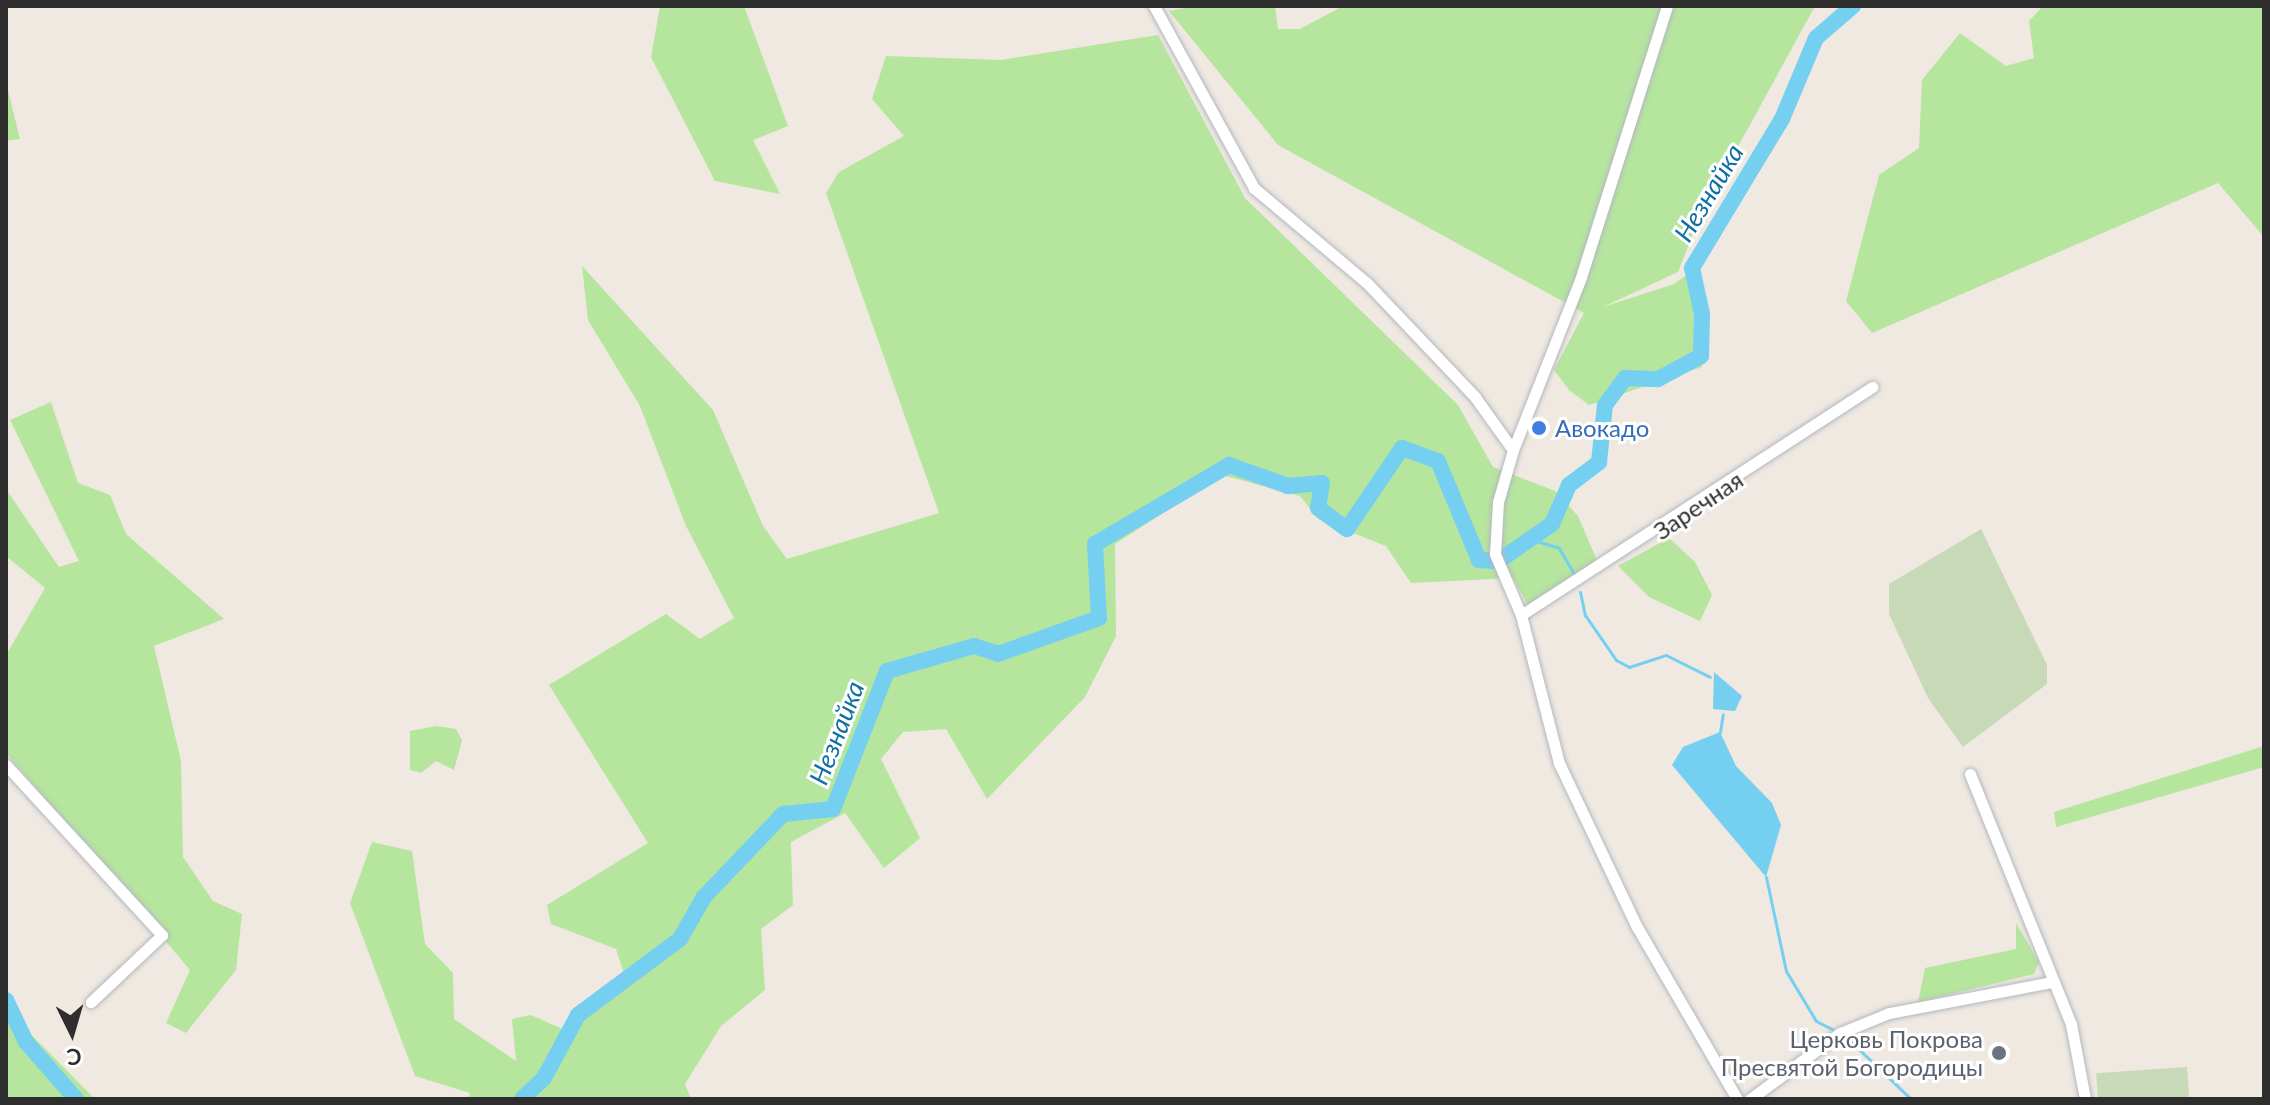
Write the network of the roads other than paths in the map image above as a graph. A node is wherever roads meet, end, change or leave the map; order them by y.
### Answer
1 (1156, 6) edge
2 (1667, 6) edge
3 (1872, 387) dead end
4 (1513, 450) junction
5 (1521, 615) junction
6 (6, 765) edge
7 (1970, 774) dead end
8 (2051, 982) junction
9 (91, 1002) dead end
10 (1737, 1099) edge
11 (1750, 1099) edge
12 (2085, 1099) edge

1 - 4 street
2 - 4 street
3 - 5 street, Заречная
4 - 5 street
5 - 10 street
6 - 9 street
7 - 8 street
8 - 11 street
8 - 12 street

